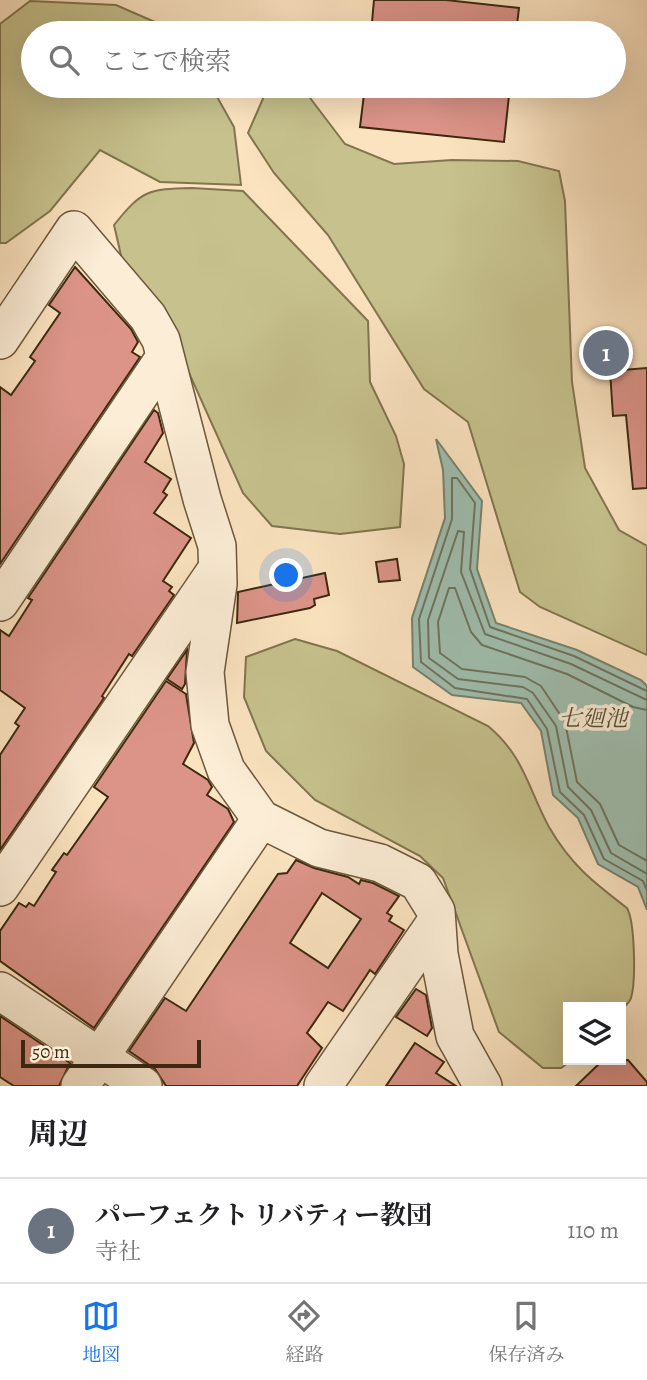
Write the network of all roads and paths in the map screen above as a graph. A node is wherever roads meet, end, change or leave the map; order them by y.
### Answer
1 (0, 340) edge
2 (165, 357) junction
3 (218, 568) junction
4 (0, 602) edge
5 (261, 819) junction
6 (0, 887) edge
7 (436, 922) junction
8 (0, 991) edge
9 (89, 1072) edge
10 (143, 1086) edge
11 (323, 1086) edge
12 (483, 1086) edge

1 - 2 street
2 - 3 street
2 - 4 street
3 - 5 street
3 - 6 street
5 - 7 street
5 - 9 street
7 - 11 street
7 - 12 street
8 - 9 street
9 - 10 street

